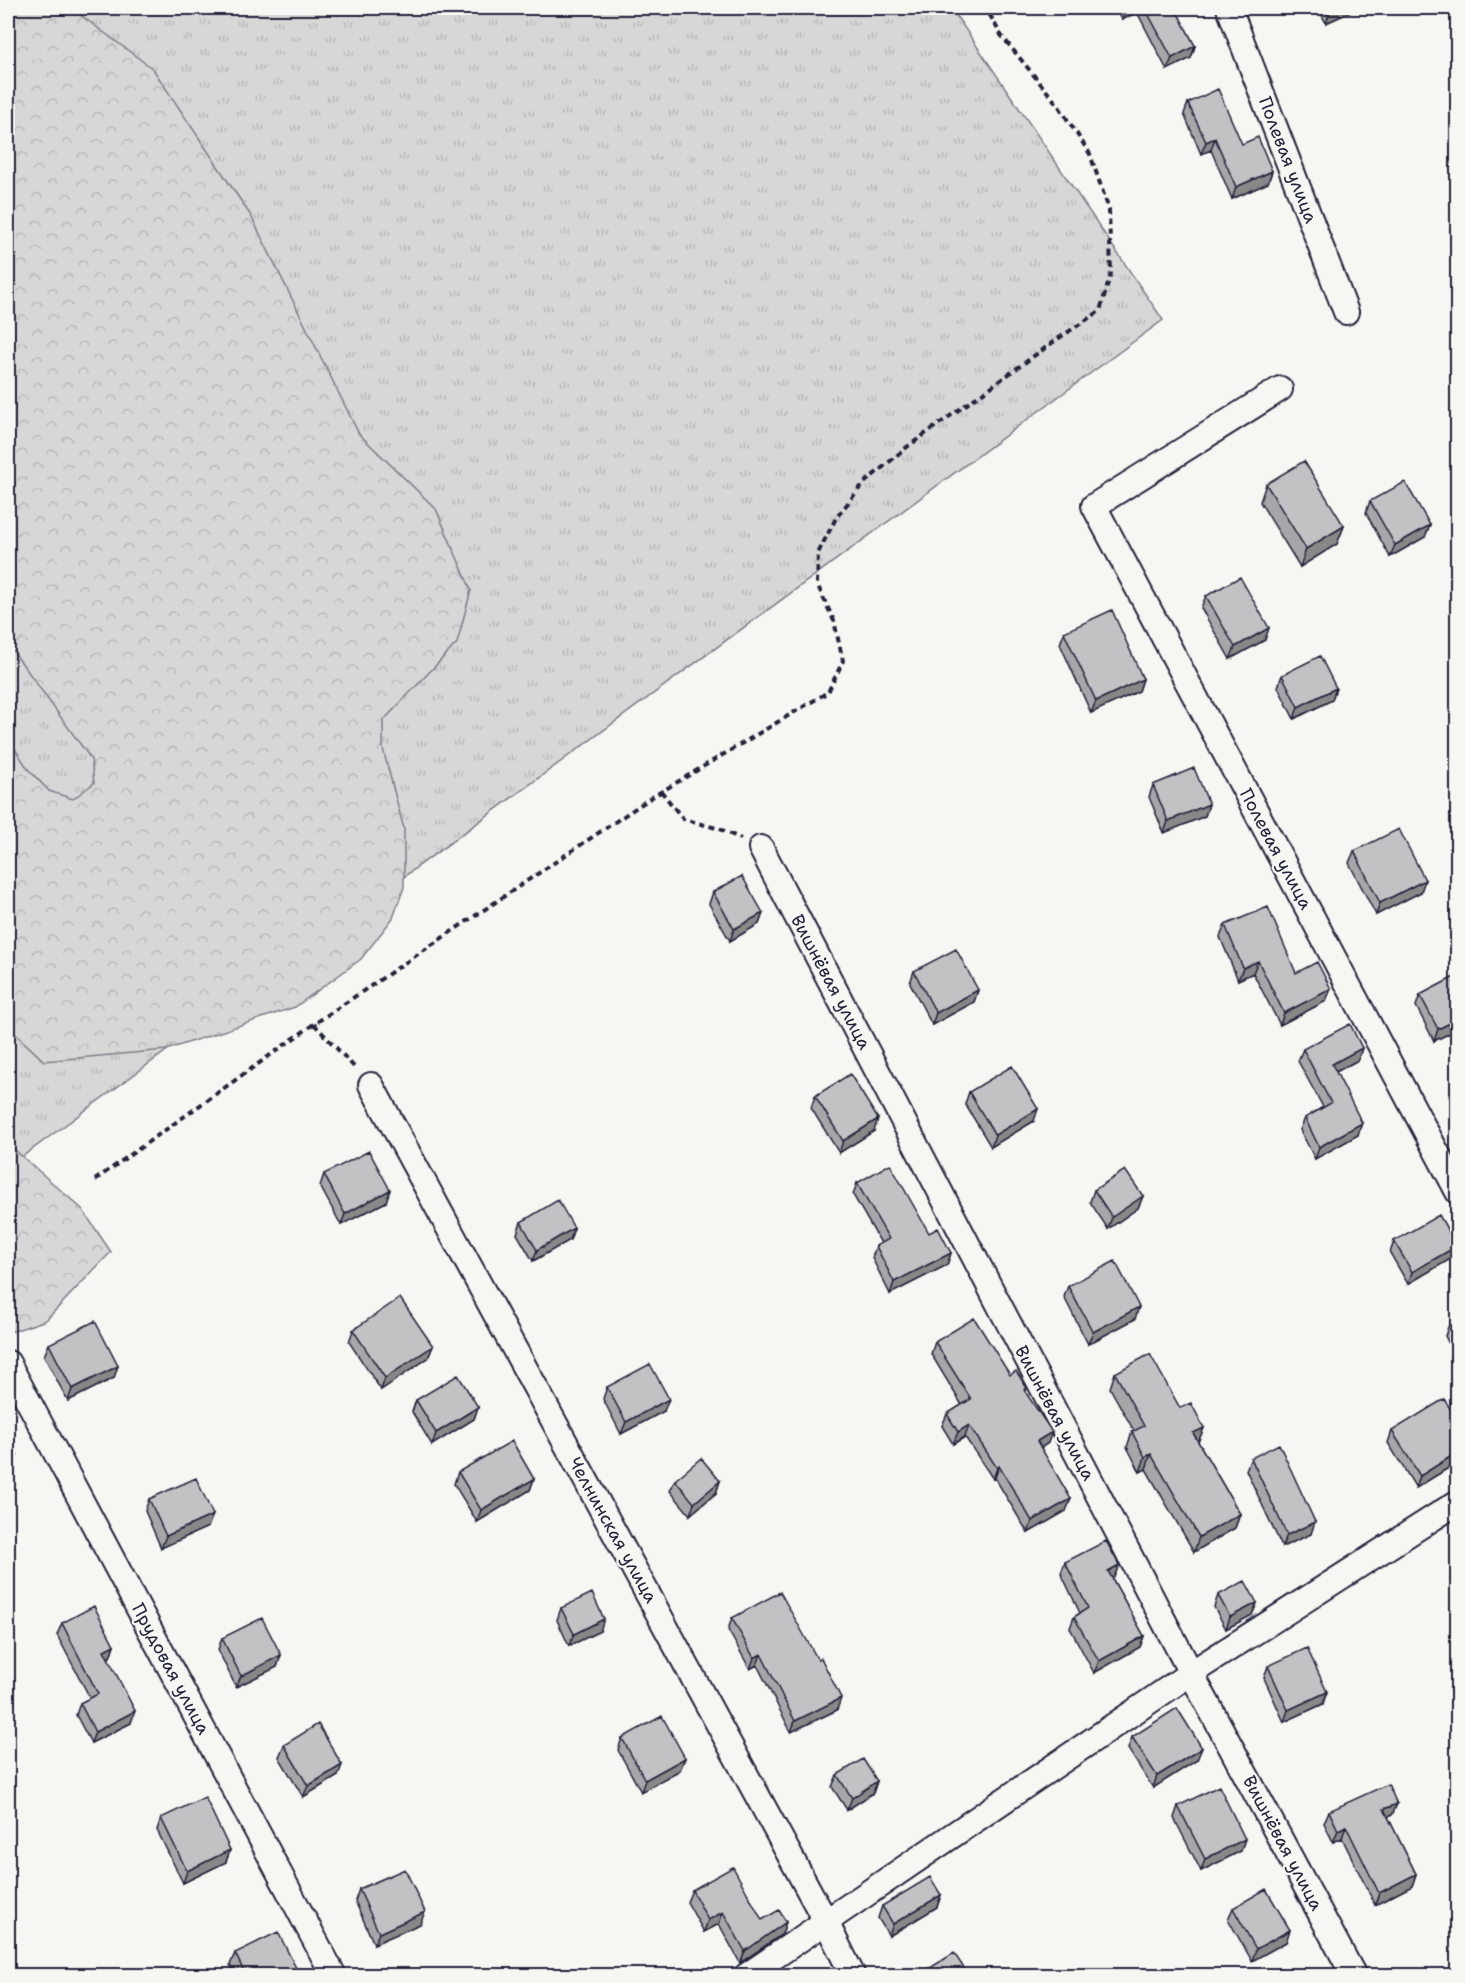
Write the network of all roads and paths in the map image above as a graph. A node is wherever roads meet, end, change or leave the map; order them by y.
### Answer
1 (986, 8) edge
2 (1229, 8) edge
3 (1346, 312) dead end
4 (1280, 388) dead end
5 (661, 792) junction
6 (761, 848) joint
7 (314, 1024) junction
8 (371, 1085) joint
9 (95, 1180) dead end
10 (1458, 1192) edge
11 (8, 1363) edge
12 (1458, 1502) edge
13 (1191, 1673) junction
14 (826, 1922) junction
15 (334, 1976) edge
16 (746, 1976) edge
17 (853, 1976) edge
18 (1354, 1976) edge

1 - 5 path
2 - 3 street, Полевая улица
4 - 10 street, Полевая улица
5 - 6 path
5 - 7 path
6 - 13 street, Вишнёвая улица
7 - 8 path
7 - 9 path
8 - 14 street, Челнинская улица
11 - 15 street, Прудовая улица
12 - 13 street
13 - 14 street
13 - 18 street, Вишнёвая улица
14 - 16 street
14 - 17 street, Челнинская улица

